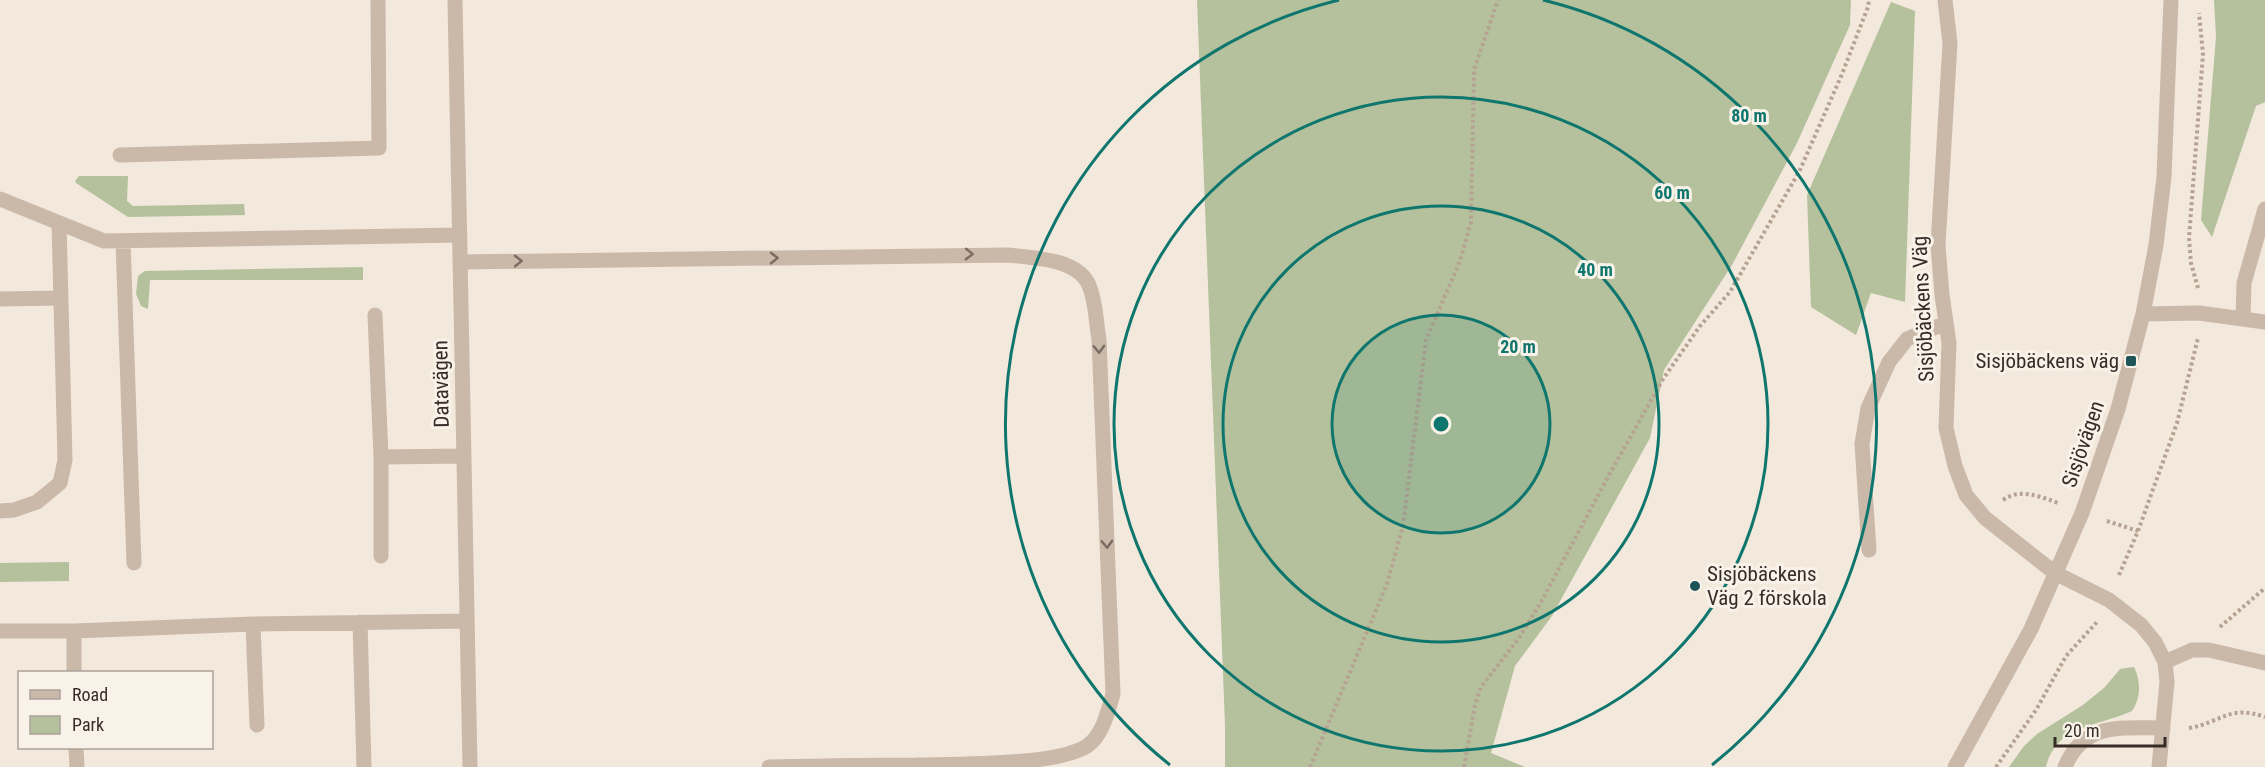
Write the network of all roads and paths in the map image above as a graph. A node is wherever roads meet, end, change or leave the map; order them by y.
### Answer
1 (378, 0) edge
2 (456, 0) edge
3 (1498, 0) edge
4 (1869, 0) edge
5 (1945, 0) edge
6 (2171, 0) edge
7 (120, 155) dead end
8 (0, 199) edge
9 (2265, 209) edge
10 (59, 223) junction
11 (459, 236) junction
12 (123, 241) junction
13 (460, 262) junction
14 (60, 298) junction
15 (0, 299) edge
16 (2144, 314) junction
17 (375, 315) dead end
18 (2243, 318) junction
19 (2265, 322) edge
20 (1946, 323) junction
21 (464, 456) junction
22 (381, 457) junction
23 (0, 511) edge
24 (1869, 550) dead end
25 (381, 556) dead end
26 (134, 562) dead end
27 (2055, 573) junction
28 (2265, 588) edge
29 (467, 621) junction
30 (360, 622) junction
31 (253, 624) junction
32 (0, 631) edge
33 (74, 631) junction
34 (2192, 650) junction
35 (2165, 662) junction
36 (2265, 663) edge
37 (74, 671) edge
38 (2265, 717) edge
39 (257, 725) dead end
40 (2163, 728) junction
41 (76, 749) edge
42 (76, 767) edge
43 (364, 767) edge
44 (470, 767) edge
45 (769, 767) edge
46 (1310, 767) edge
47 (1464, 767) edge
48 (1954, 767) edge
49 (2065, 767) edge
50 (2159, 767) edge

1 - 7 street
2 - 11 street, Datavägen
3 - 46 path
4 - 47 path
5 - 20 street, Sisjöbäckens Väg
6 - 16 street, Sisjövägen
8 - 10 street
9 - 18 street
10 - 12 street
10 - 14 street
11 - 12 street
11 - 13 street, Datavägen
12 - 26 street
13 - 21 street, Datavägen
13 -> 45 street
14 - 15 street
14 - 23 street
16 - 18 street
16 - 27 street, Sisjövägen
17 - 22 street
18 - 19 street
20 - 24 street
20 - 27 street, Sisjöbäckens Väg
21 - 22 street
21 - 29 street, Datavägen
22 - 25 street
27 - 35 street, Sisjöbäckens Väg
27 - 48 street, Sisjövägen
28 - 34 path
29 - 30 street
29 - 44 street, Datavägen
30 - 31 street
30 - 43 street
31 - 33 street
31 - 39 street
32 - 33 street
33 - 37 street
34 - 35 street
34 - 36 street
35 - 40 street
38 - 40 path
40 - 49 street
40 - 50 street
41 - 42 street

